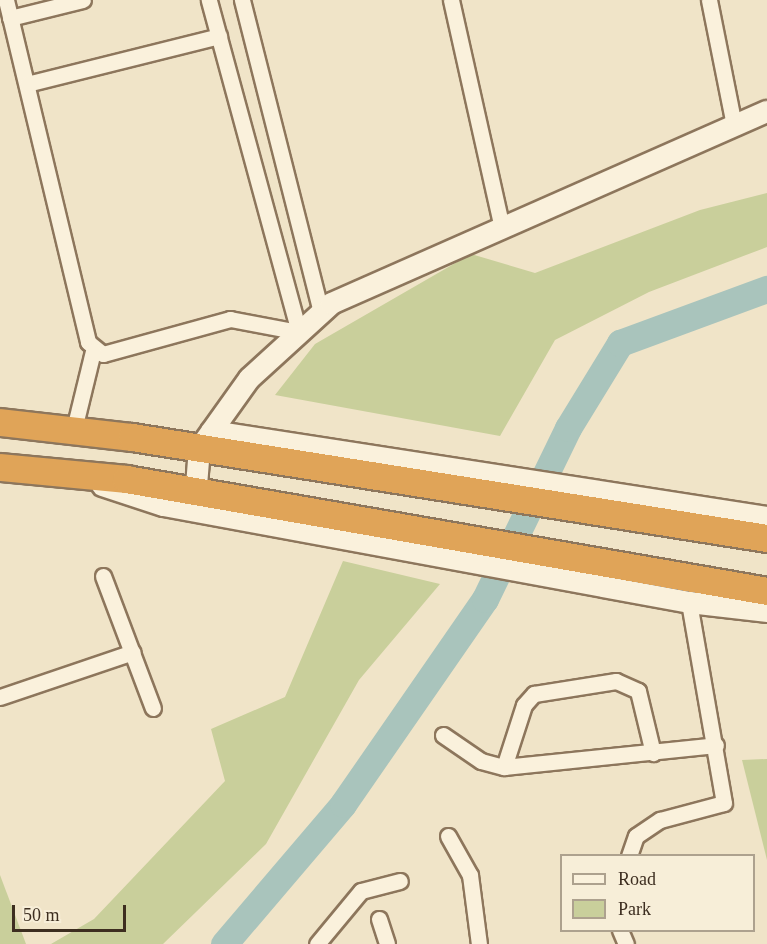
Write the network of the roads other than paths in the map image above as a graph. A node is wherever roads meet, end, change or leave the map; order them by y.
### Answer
1 (6, 0) edge
2 (84, 0) edge
3 (209, 0) edge
4 (242, 0) edge
5 (451, 0) edge
6 (709, 0) edge
7 (10, 18) junction
8 (219, 36) junction
9 (27, 84) junction
10 (767, 111) edge
11 (734, 125) junction
12 (502, 228) junction
13 (321, 312) junction
14 (299, 332) junction
15 (93, 351) junction
16 (0, 422) edge
17 (74, 429) junction
18 (205, 439) junction
19 (0, 467) edge
20 (579, 499) junction
21 (195, 501) junction
22 (767, 518) edge
23 (767, 538) edge
24 (553, 562) junction
25 (103, 576) dead end
26 (767, 591) edge
27 (689, 602) junction
28 (767, 611) edge
29 (133, 652) junction
30 (0, 697) edge
31 (153, 708) dead end
32 (444, 735) dead end
33 (717, 752) junction
34 (653, 753) junction
35 (504, 767) junction
36 (448, 836) dead end
37 (629, 854) edge
38 (400, 881) dead end
39 (379, 919) dead end
40 (317, 944) edge
41 (387, 944) edge
42 (479, 944) edge

1 - 7 street
2 - 7 street
3 - 8 street
4 - 13 street
5 - 12 street
6 - 11 street
7 - 9 street
8 - 9 street
8 - 14 street
9 - 15 street
10 - 11 street
11 - 12 street
12 - 13 street
13 - 14 street
14 - 15 street
14 - 18 street
15 - 17 street
16 - 17 highway
17 - 18 highway
18 - 20 highway
18 - 21 street
19 - 21 highway
20 - 22 street
20 - 23 highway
21 - 24 highway
24 - 26 highway
24 - 27 street
25 - 29 street
27 - 28 street
27 - 33 street
29 - 30 street
29 - 31 street
32 - 35 street
33 - 34 street
33 - 37 street
34 - 35 street
34 - 35 street
36 - 42 street
38 - 40 street
39 - 41 street

